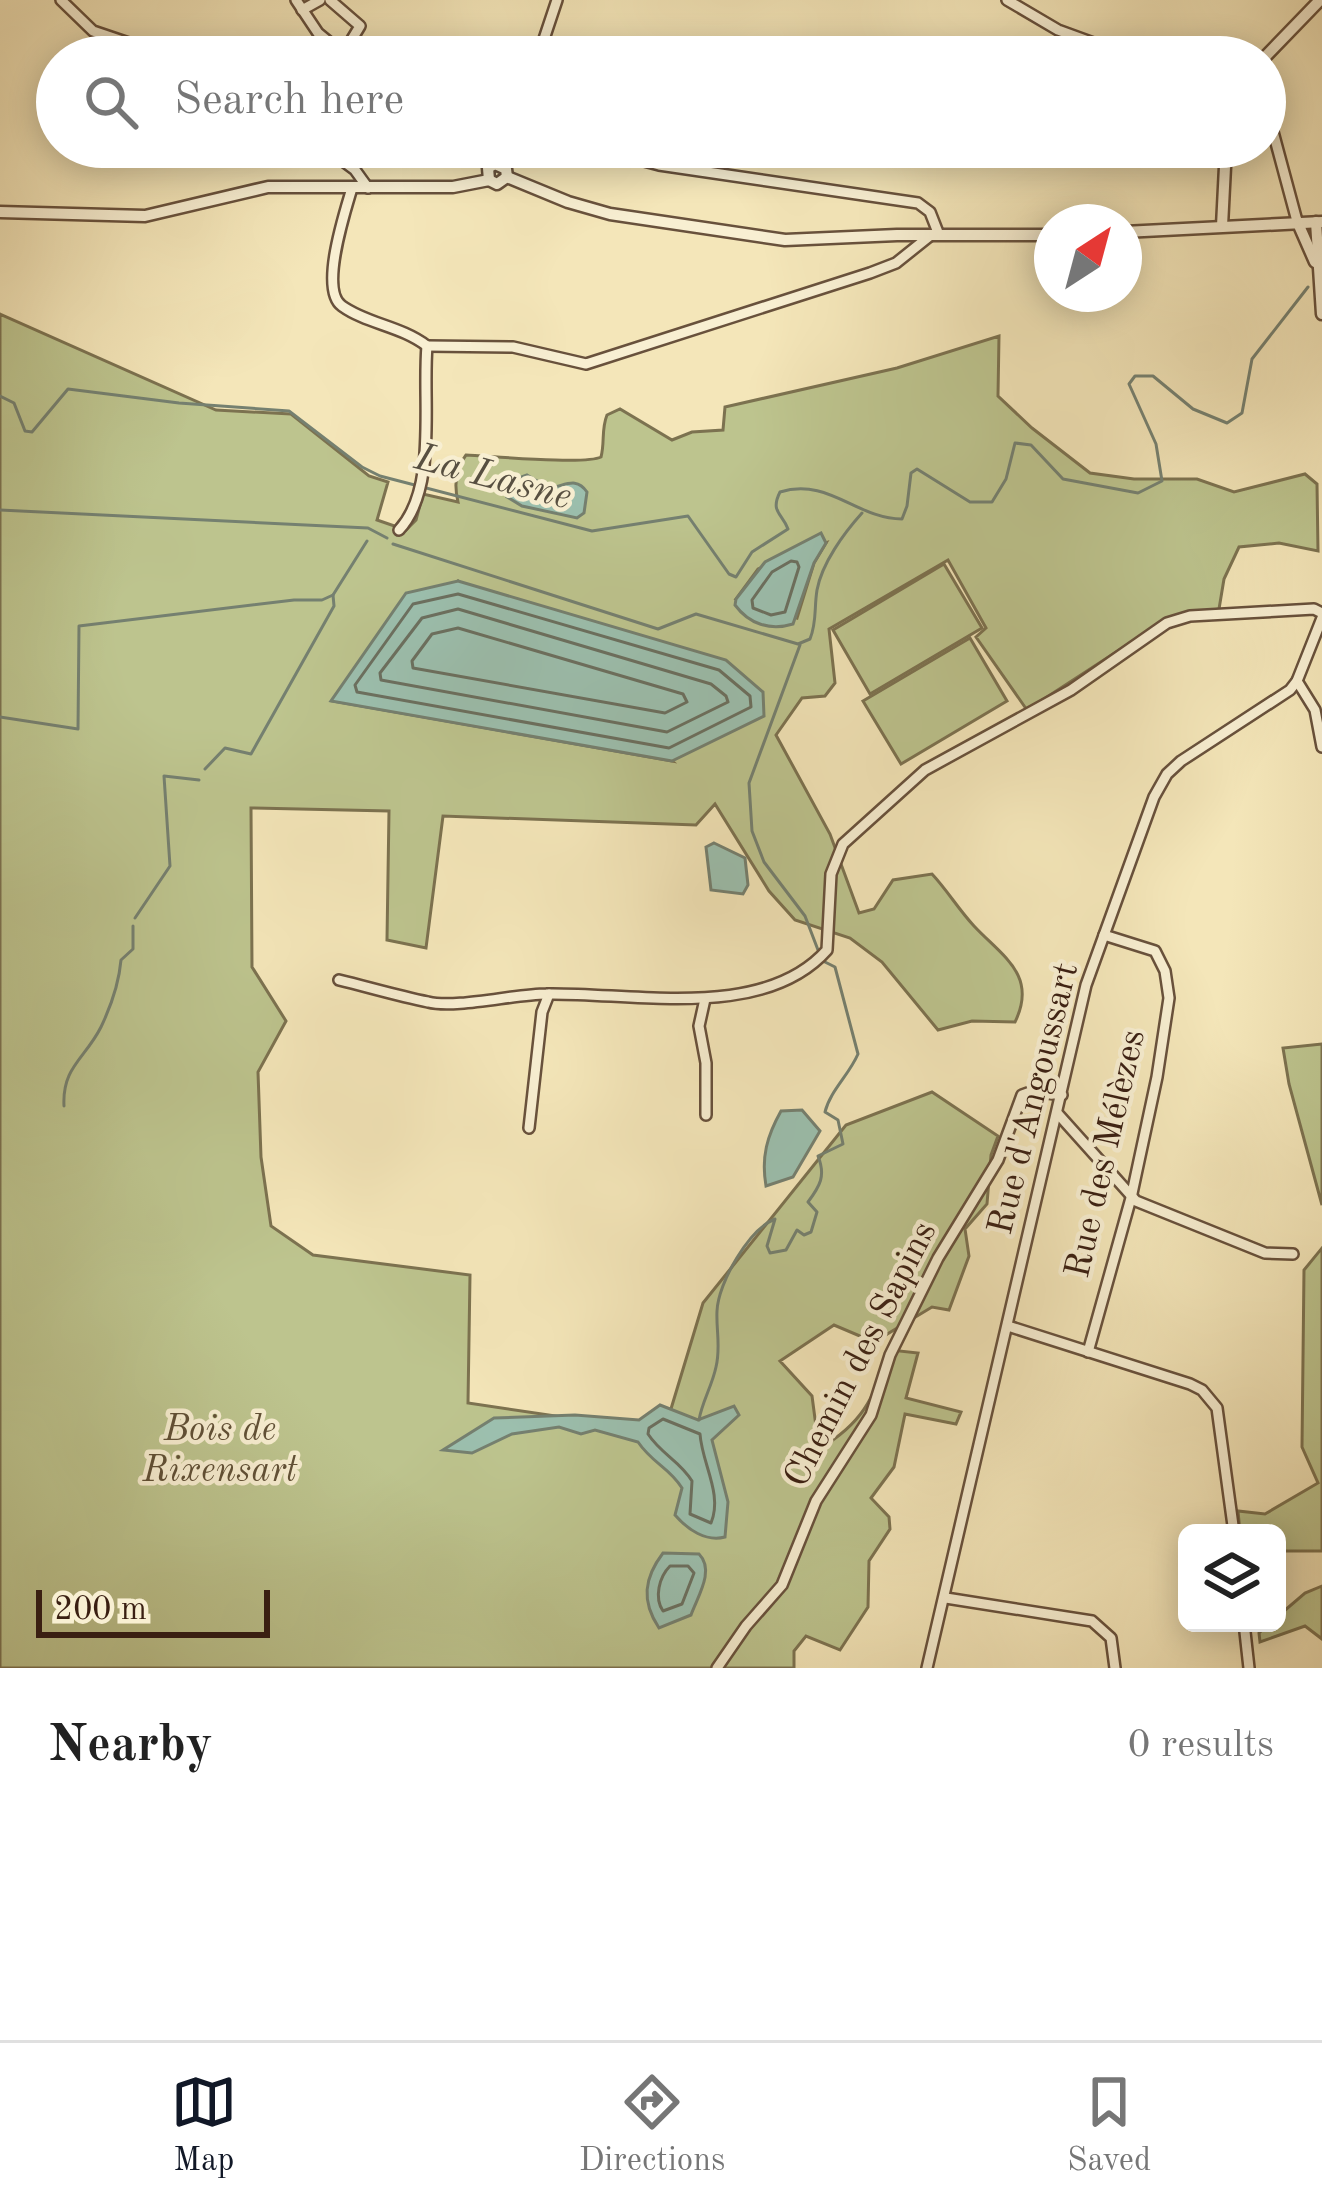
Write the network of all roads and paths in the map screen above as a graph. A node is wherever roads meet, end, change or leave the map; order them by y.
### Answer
1 (61, 0) edge
2 (320, 0) edge
3 (557, 0) edge
4 (1006, 0) edge
5 (1320, 0) edge
6 (338, 2) edge
7 (299, 5) edge
8 (108, 36) edge
9 (322, 36) edge
10 (355, 36) edge
11 (545, 36) edge
12 (1074, 36) edge
13 (1285, 36) edge
14 (352, 168) edge
15 (494, 168) edge
16 (505, 168) edge
17 (679, 168) edge
18 (1225, 168) edge
19 (1283, 168) edge
20 (507, 177) junction
21 (489, 180) junction
22 (352, 188) junction
23 (368, 188) junction
24 (0, 212) edge
25 (1297, 221) junction
26 (1319, 222) edge
27 (1222, 226) junction
28 (1142, 231) edge
29 (935, 235) junction
30 (1034, 236) edge
31 (1317, 268) junction
32 (1322, 314) edge
33 (427, 346) junction
34 (399, 530) dead end
35 (1322, 615) edge
36 (1298, 681) junction
37 (1322, 747) edge
38 (1104, 935) junction
39 (339, 980) dead end
40 (549, 994) junction
41 (704, 999) junction
42 (1062, 1095) junction
43 (1058, 1114) junction
44 (706, 1115) dead end
45 (529, 1128) dead end
46 (1131, 1198) junction
47 (1293, 1255) dead end
48 (1008, 1326) junction
49 (1088, 1352) junction
50 (1233, 1524) edge
51 (946, 1598) junction
52 (1245, 1632) edge
53 (717, 1668) edge
54 (927, 1668) edge
55 (1114, 1668) edge
56 (1249, 1668) edge

1 - 8 street
2 - 7 street
3 - 11 street
4 - 12 street
5 - 13 street
6 - 10 street
7 - 9 street
14 - 23 street
15 - 21 street
16 - 20 street
17 - 29 street
18 - 27 street
19 - 25 street
20 - 21 street
20 - 29 street
21 - 23 street
22 - 23 street
22 - 24 street
22 - 33 street
25 - 26 street
25 - 27 street
25 - 31 street
26 - 31 street
27 - 28 street
29 - 30 street
29 - 33 street
31 - 32 street
33 - 34 street
35 - 36 street
35 - 41 street
36 - 37 street
36 - 38 street, Rue d'Angoussart
38 - 42 street, Rue d'Angoussart
38 - 46 street, Rue des Mélèzes
39 - 40 street
40 - 41 street
40 - 45 street
41 - 44 street
42 - 43 street, Rue d'Angoussart
42 - 53 street, Chemin des Sapins
43 - 46 street
43 - 48 street, Rue d'Angoussart
46 - 47 street
46 - 49 street, Rue des Mélèzes
48 - 49 street
48 - 51 street, Rue d'Angoussart
49 - 50 street
51 - 54 street, Rue d'Angoussart
51 - 55 street
52 - 56 street

